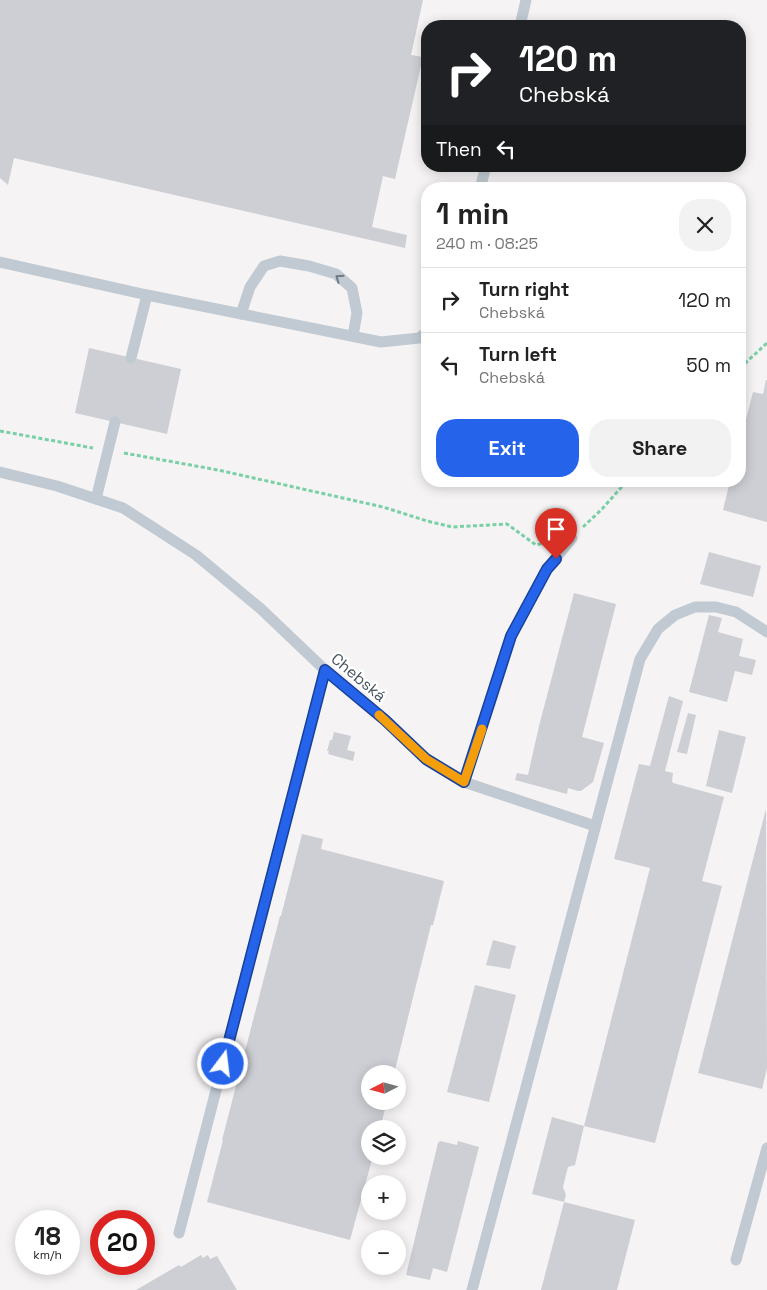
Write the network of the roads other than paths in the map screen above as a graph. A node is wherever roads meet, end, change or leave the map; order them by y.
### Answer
1 (526, 0) edge
2 (521, 20) edge
3 (0, 262) edge
4 (147, 295) junction
5 (241, 314) junction
6 (353, 336) junction
7 (421, 337) edge
8 (131, 358) dead end
9 (115, 422) dead end
10 (0, 472) edge
11 (96, 499) junction
12 (572, 538) road end
13 (767, 632) edge
14 (325, 670) junction
15 (464, 782) junction
16 (595, 826) junction
17 (767, 1148) edge
18 (179, 1234) dead end
19 (736, 1260) dead end
20 (472, 1290) edge

1 - 2 lane
3 - 4 lane
4 - 5 lane
4 - 8 lane
5 - 6 lane
6 -> 5 lane
6 - 7 lane
9 - 11 lane
10 - 11 lane, Chebská
11 - 14 lane, Chebská
12 - 15 lane
13 - 16 lane
14 - 15 lane, Chebská
14 - 18 lane
15 - 16 lane, Chebská
16 - 20 lane
17 - 19 lane

